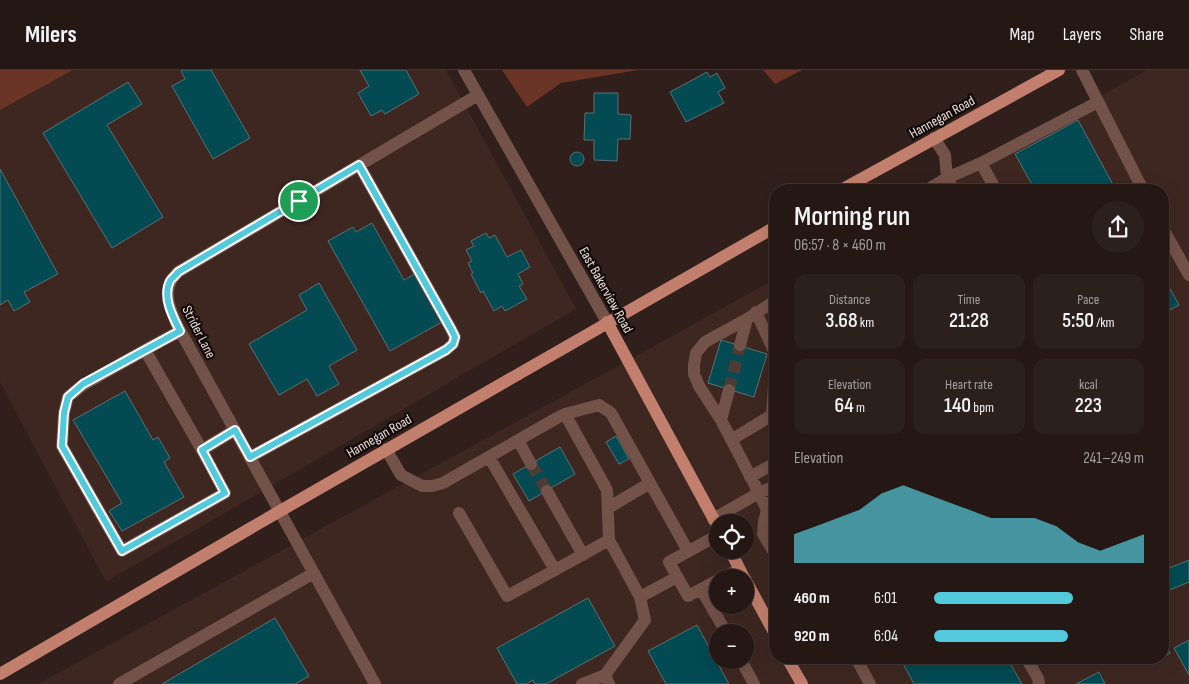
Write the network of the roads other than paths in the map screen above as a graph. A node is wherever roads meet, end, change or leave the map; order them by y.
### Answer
1 (464, 70) edge
2 (1059, 70) edge
3 (1082, 70) edge
4 (478, 95) junction
5 (1098, 102) junction
6 (934, 138) junction
7 (981, 163) junction
8 (359, 165) junction
9 (948, 178) junction
10 (852, 184) edge
11 (938, 184) edge
12 (951, 184) edge
13 (993, 184) edge
14 (1140, 184) edge
15 (769, 230) edge
16 (1169, 239) edge
17 (1189, 275) edge
18 (769, 305) edge
19 (751, 316) junction
20 (608, 322) junction
21 (180, 331) junction
22 (769, 344) edge
23 (740, 345) tunnel mouth
24 (145, 350) junction
25 (729, 390) tunnel mouth
26 (565, 414) junction
27 (769, 417) edge
28 (720, 420) junction
29 (235, 430) junction
30 (518, 440) junction
31 (731, 440) junction
32 (202, 450) junction
33 (386, 450) junction
34 (250, 457) junction
35 (489, 457) junction
36 (531, 464) tunnel mouth
37 (769, 466) edge
38 (750, 477) junction
39 (650, 483) junction
40 (769, 489) edge
41 (547, 490) tunnel mouth
42 (759, 493) junction
43 (769, 506) edge
44 (608, 508) junction
45 (280, 511) junction
46 (459, 513) dead end
47 (769, 513) edge
48 (710, 514) edge
49 (728, 514) edge
50 (609, 540) junction
51 (709, 540) edge
52 (769, 544) edge
53 (688, 551) junction
54 (583, 554) junction
55 (555, 570) junction
56 (314, 573) junction
57 (677, 577) junction
58 (709, 585) edge
59 (701, 589) junction
60 (754, 595) edge
61 (640, 597) junction
62 (769, 622) edge
63 (721, 624) edge
64 (791, 664) edge
65 (859, 664) edge
66 (1030, 664) edge
67 (746, 669) edge
68 (0, 674) edge
69 (607, 680) edge
70 (119, 684) edge
71 (375, 684) edge
72 (582, 684) edge
73 (754, 684) edge
74 (802, 684) edge
75 (870, 684) edge
76 (1038, 684) edge

1 - 4 street, East Bakerview Road
2 - 6 main road, Hannegan Road
3 - 5 street
4 - 8 street, Strider Lane
4 - 20 street, East Bakerview Road
5 - 7 street
5 - 14 street
6 - 9 street
6 - 10 main road, Hannegan Road
7 - 9 street
7 - 13 street
8 - 21 street, Strider Lane
8 - 34 street
9 - 11 street
9 - 12 street
15 - 20 main road, Hannegan Road
16 - 17 street
18 - 19 street
19 - 22 street
19 - 23 street
19 - 28 street
20 - 33 main road, Hannegan Road
20 - 48 main road, East Bakerview Road
21 - 24 street
21 - 29 street, Strider Lane
24 - 32 street
24 - 32 street
25 - 28 street
26 - 30 street
26 - 39 street
26 - 44 street
27 - 31 street
28 - 31 street
29 - 32 street
29 - 34 street, Strider Lane
30 - 35 street
30 - 36 street
31 - 38 street
33 - 35 street
33 - 45 main road, Hannegan Road
34 - 45 street, Strider Lane
35 - 55 street
37 - 38 street
38 - 42 street
39 - 44 street
39 - 53 street
40 - 42 street
41 - 54 street
42 - 43 street
42 - 49 street
44 - 50 street
45 - 56 street, Strider Lane
45 - 68 main road, Hannegan Road
46 - 55 street
47 - 52 street
50 - 54 street
50 - 61 street
51 - 53 street
53 - 57 street
54 - 55 street
56 - 70 street
56 - 71 street, Strider Lane
57 - 59 street
57 - 61 street
58 - 59 street
59 - 63 street
60 - 62 main road
61 - 69 street
64 - 74 main road
65 - 75 street
66 - 76 street
67 - 73 street
69 - 72 street

